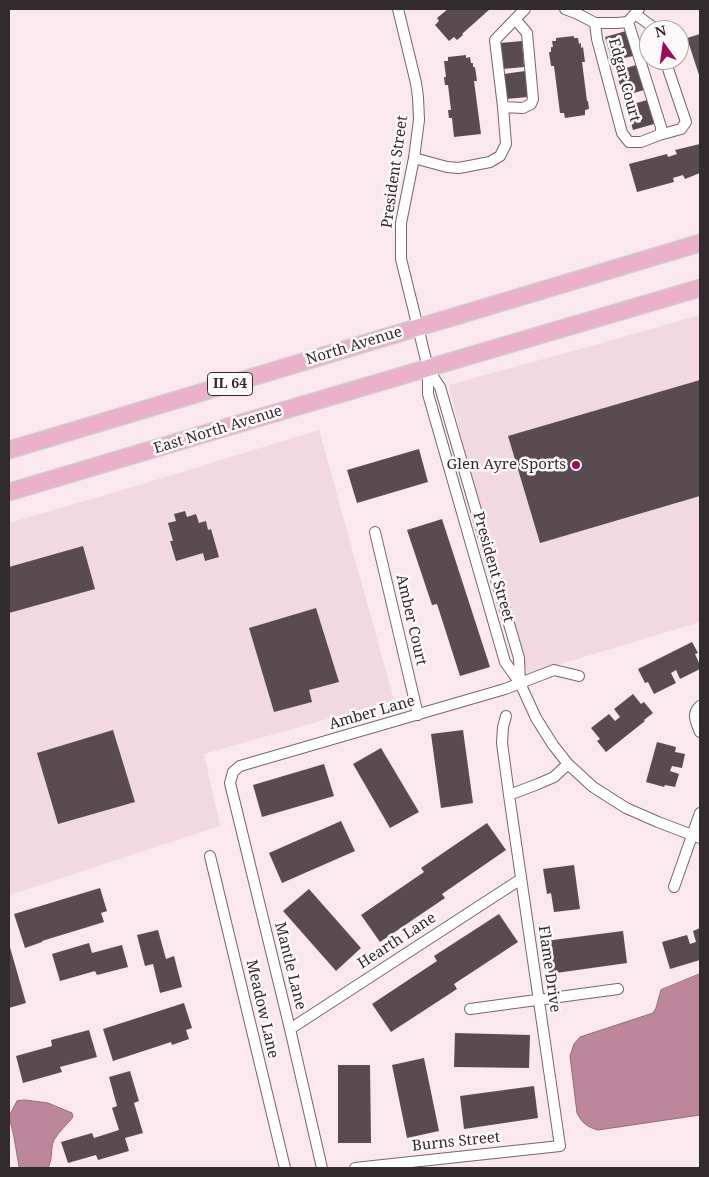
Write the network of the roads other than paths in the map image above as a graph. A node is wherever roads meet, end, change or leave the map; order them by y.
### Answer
1 (398, 9) edge
2 (524, 9) edge
3 (565, 9) edge
4 (634, 15) edge
5 (515, 19) junction
6 (595, 24) junction
7 (668, 70) edge
8 (504, 107) junction
9 (659, 135) junction
10 (414, 158) junction
11 (700, 243) edge
12 (700, 288) edge
13 (418, 328) junction
14 (428, 368) junction
15 (9, 450) edge
16 (9, 492) edge
17 (375, 532) dead end
18 (579, 676) dead end
19 (520, 683) junction
20 (700, 706) edge
21 (418, 715) junction
22 (506, 716) dead end
23 (700, 732) edge
24 (568, 764) junction
25 (233, 772) joint
26 (509, 795) junction
27 (700, 813) edge
28 (696, 837) edge
29 (210, 856) dead end
30 (521, 879) junction
31 (674, 888) dead end
32 (618, 989) dead end
33 (538, 1000) junction
34 (470, 1009) dead end
35 (290, 1028) junction
36 (560, 1146) joint
37 (285, 1168) edge
38 (322, 1168) edge
39 (355, 1168) edge

1 - 10 street, President Street
2 - 5 street
3 - 6 street
4 - 6 street
4 - 9 street, Edgar Court
5 - 8 street
5 - 8 street
6 - 9 street, Edgar Court
7 - 9 street
8 - 10 street
10 - 13 street, President Street
11 - 13 main road, North Avenue / IL 64
12 - 14 main road
13 - 14 street, President Street
13 - 15 main road, North Avenue / IL 64
14 - 16 main road, East North Avenue
14 - 19 street, President Street
14 - 19 street, President Street
17 - 21 street, Amber Court
18 - 19 street, Amber Lane
19 - 21 street, Amber Lane
19 - 24 street, President Street
20 - 23 street
21 - 25 street, Amber Lane
22 - 26 street, Flame Drive
24 - 26 street
24 - 28 street, President Street
25 - 35 street, Mantle Lane
26 - 30 street, Flame Drive
27 - 28 street
28 - 31 street
29 - 37 street, Meadow Lane
30 - 33 street, Flame Drive
30 - 35 street, Hearth Lane
32 - 33 street
33 - 34 street
33 - 36 street, Flame Drive
35 - 38 street, Mantle Lane
36 - 39 street, Burns Street

